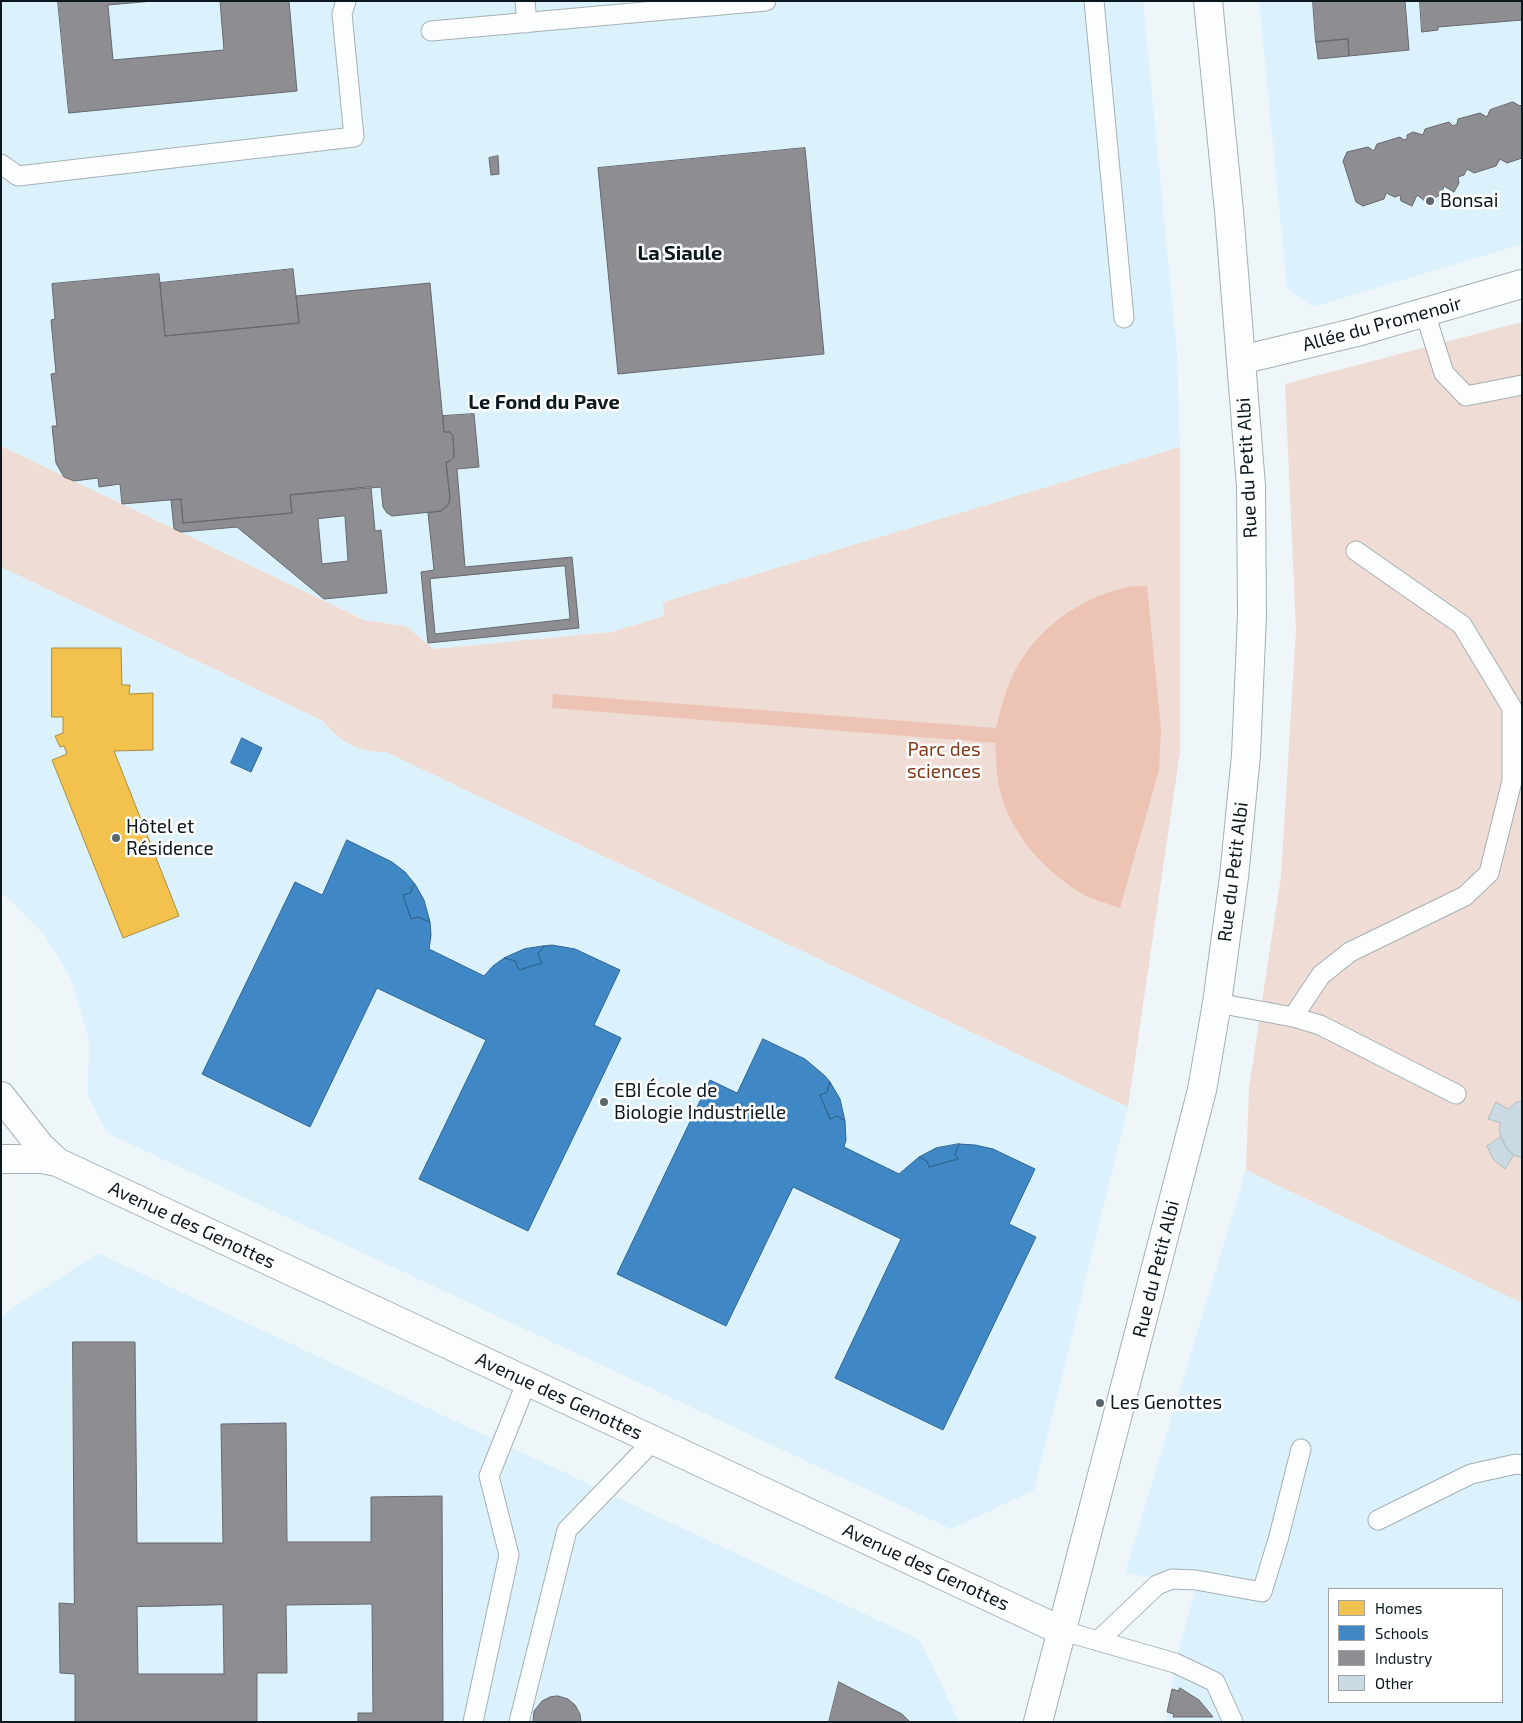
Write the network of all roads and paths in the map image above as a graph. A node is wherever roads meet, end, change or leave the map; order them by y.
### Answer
1 (346, 1) edge
2 (525, 1) edge
3 (766, 1) edge
4 (1094, 1) edge
5 (1208, 1) edge
6 (527, 23) junction
7 (432, 31) dead end
8 (1, 164) edge
9 (1522, 284) edge
10 (1425, 312) junction
11 (1124, 318) dead end
12 (1241, 360) junction
13 (1522, 385) edge
14 (1356, 550) dead end
15 (1217, 1004) junction
16 (1293, 1017) junction
17 (1456, 1094) dead end
18 (1, 1096) edge
19 (1, 1159) edge
20 (57, 1162) junction
21 (528, 1381) junction
22 (654, 1440) junction
23 (1301, 1449) dead end
24 (1522, 1464) edge
25 (1378, 1520) dead end
26 (1060, 1630) junction
27 (1098, 1641) junction
28 (473, 1722) edge
29 (519, 1722) edge
30 (1038, 1722) edge
31 (1233, 1722) edge

1 - 8 lane
2 - 6 lane
3 - 6 lane
4 - 11 lane
5 - 12 street, Rue du Petit Albi
6 - 7 lane
9 - 10 street, Allée du Promenoir
10 - 12 street, Allée du Promenoir
10 - 13 lane
12 - 15 street, Rue du Petit Albi
14 - 16 lane
15 - 16 lane
15 - 26 street, Rue du Petit Albi
16 - 17 lane
18 - 20 street, Avenue des Genottes
19 - 20 street, Avenue des Genottes
20 - 21 street, Avenue des Genottes
21 - 22 street, Avenue des Genottes
21 - 28 lane
22 - 26 street, Avenue des Genottes
22 - 29 lane
23 - 27 lane
24 - 25 lane
26 - 27 lane
26 - 30 street, Rue du Petit Albi
27 - 31 lane

